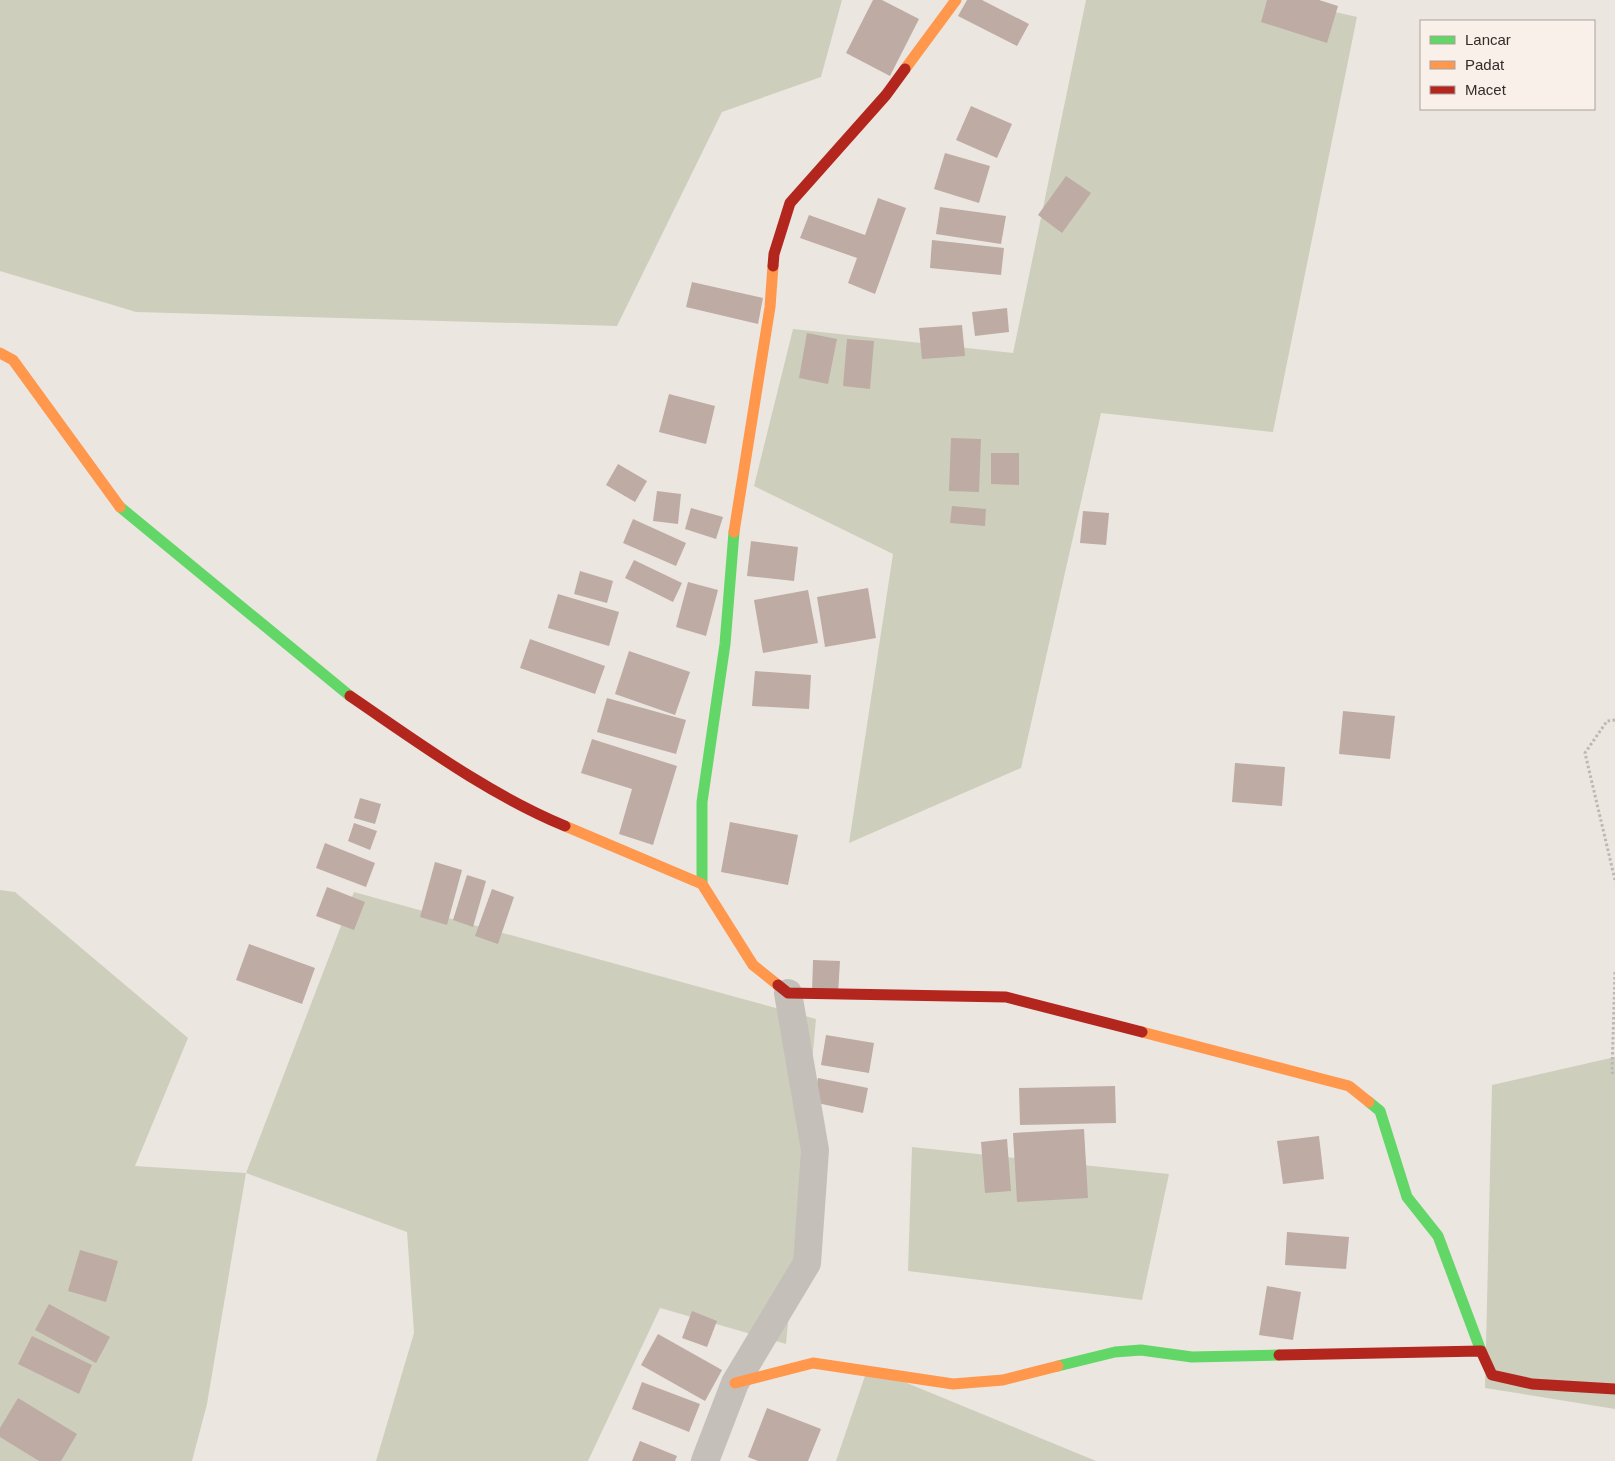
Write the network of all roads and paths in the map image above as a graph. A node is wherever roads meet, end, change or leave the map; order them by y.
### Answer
1 (956, 0) edge
2 (0, 353) edge
3 (1615, 720) edge
4 (1615, 880) edge
5 (702, 884) junction
6 (1615, 972) edge
7 (788, 993) junction
8 (1615, 1076) edge
9 (1481, 1351) junction
10 (735, 1383) junction
11 (1615, 1389) edge
12 (705, 1461) edge

1 - 5 street
2 - 5 street
3 - 4 path
5 - 7 street
6 - 8 path
7 - 9 street
7 - 10 street
9 - 10 street
9 - 11 street
10 - 12 street

